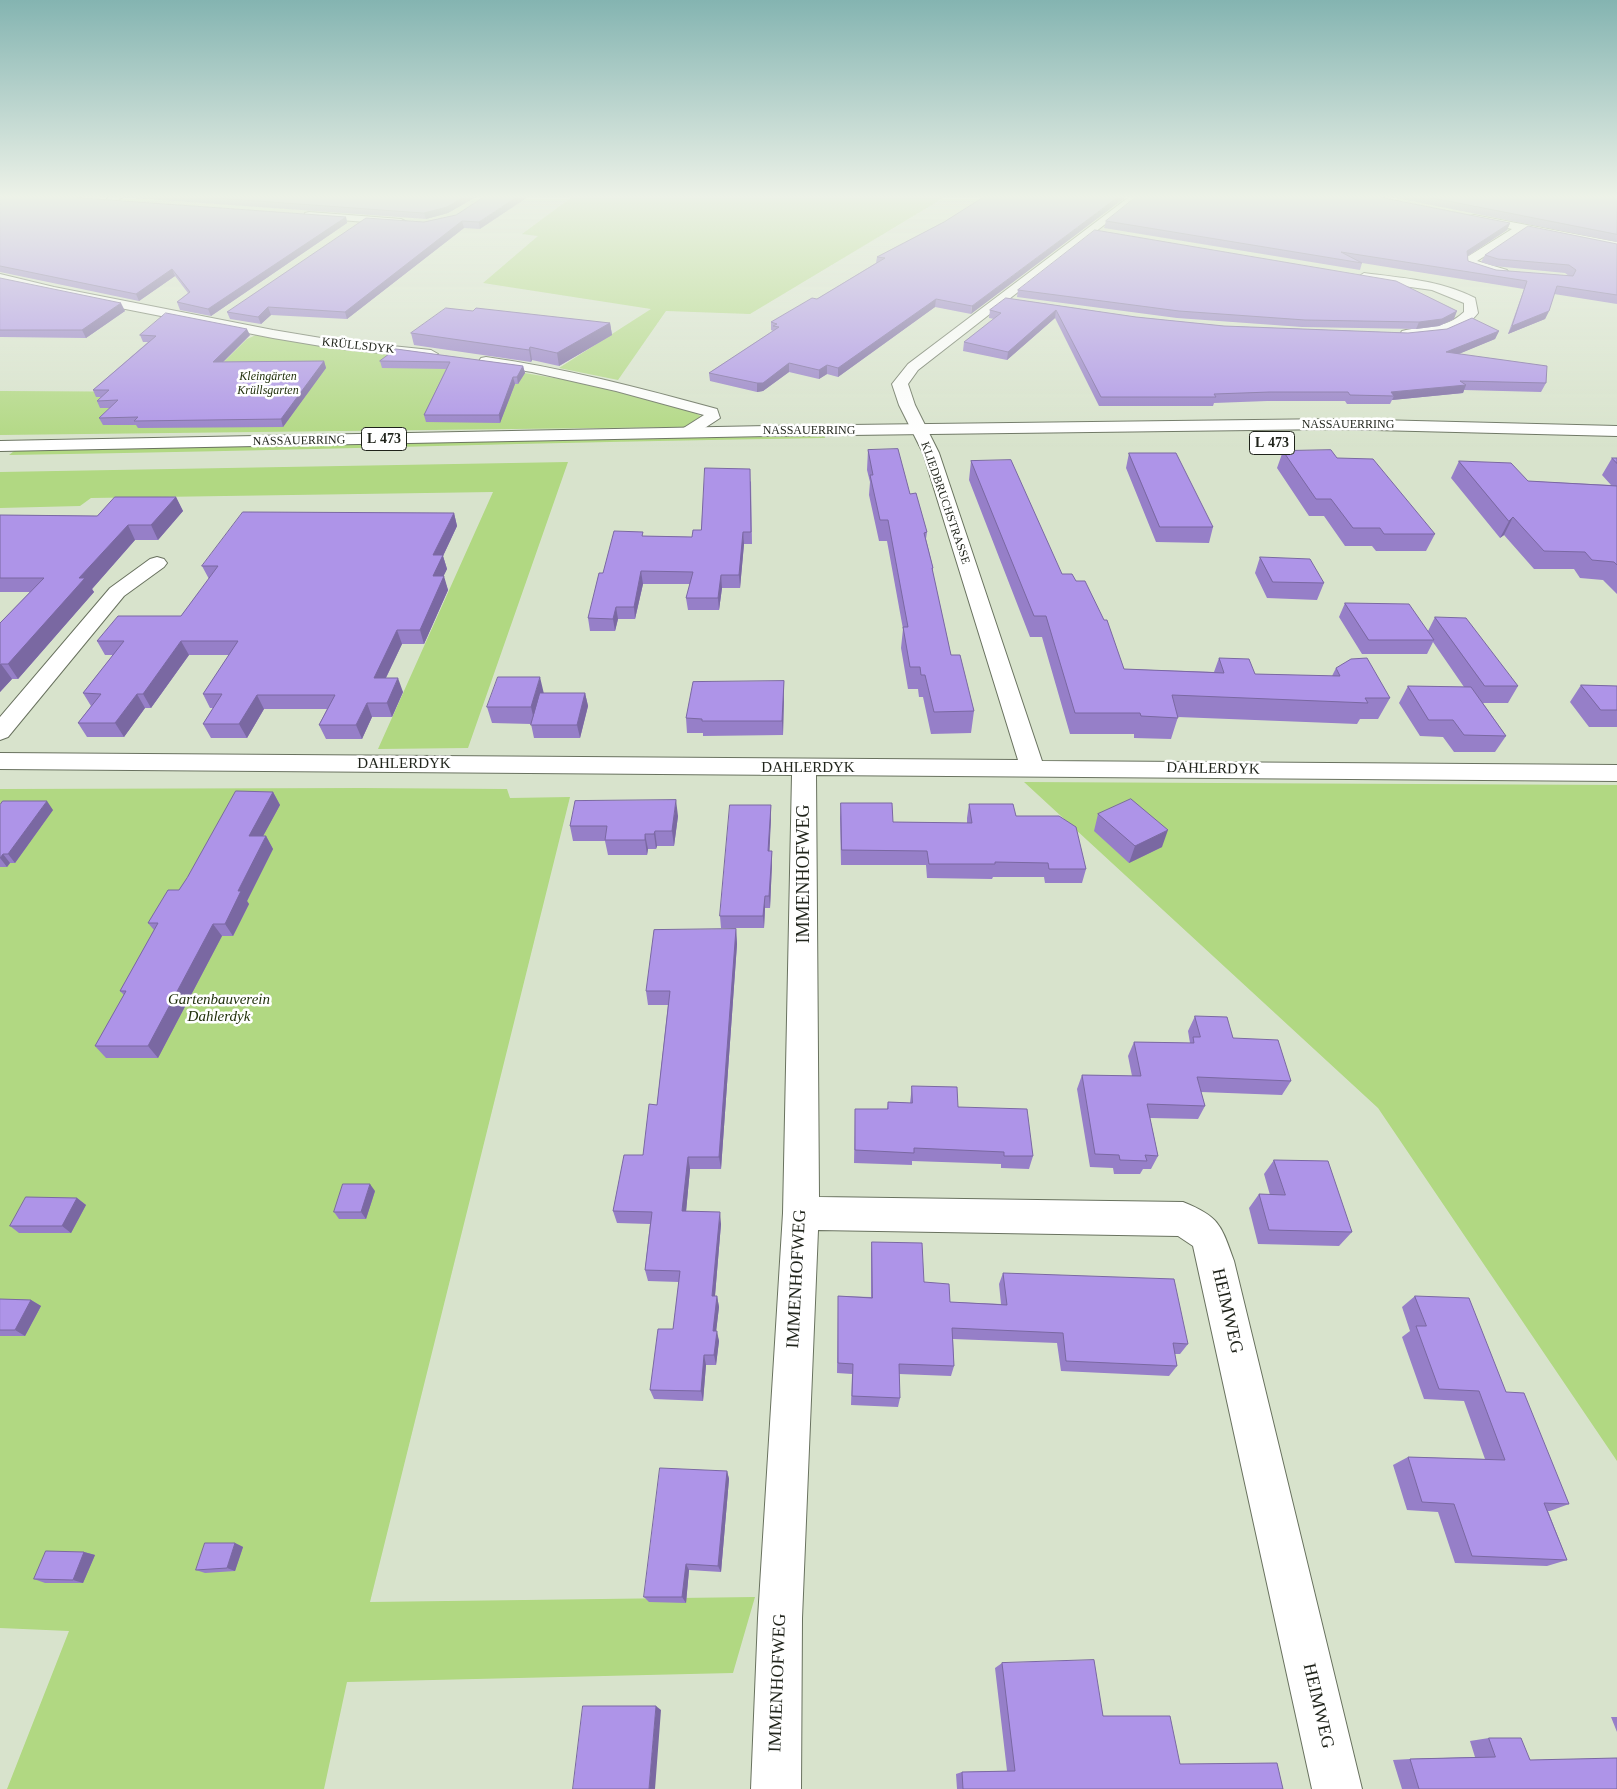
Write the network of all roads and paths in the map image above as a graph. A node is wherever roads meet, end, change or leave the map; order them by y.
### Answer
1 (10, 280) edge
2 (1028, 280) edge
3 (1386, 280) edge
4 (1003, 300) junction
5 (1021, 303) edge
6 (229, 312) edge
7 (214, 322) junction
8 (1396, 334) edge
9 (442, 355) edge
10 (470, 359) edge
11 (1617, 431) edge
12 (688, 432) junction
13 (923, 437) junction
14 (1419, 442) dead end
15 (1150, 443) dead end
16 (0, 446) edge
17 (1617, 447) edge
18 (0, 458) edge
19 (157, 563) dead end
20 (0, 732) edge
21 (0, 761) edge
22 (1032, 767) junction
23 (804, 768) junction
24 (1617, 773) edge
25 (801, 1213) junction
26 (776, 1789) edge
27 (1337, 1789) edge

1 - 7 street, KRÜLLSDYK
2 - 4 street, KLIEDBRUCHSTRASSE
3 - 8 street
4 - 5 street
4 - 13 street, KLIEDBRUCHSTRASSE
6 - 7 street
7 - 9 street, KRÜLLSDYK
10 - 12 street
11 - 13 street, NASSAUERRING / L 473
12 - 13 street, NASSAUERRING / L 473
12 - 16 street, NASSAUERRING / L 473
13 - 15 street, NASSAUERRING / L 473
13 - 18 street, NASSAUERRING / L 473
13 - 22 street, KLIEDBRUCHSTRASSE
14 - 17 street
19 - 20 street
21 - 23 street, DAHLERDYK
22 - 23 street, DAHLERDYK
22 - 24 street, DAHLERDYK
23 - 25 street, IMMENHOFWEG
25 - 26 street, IMMENHOFWEG
25 - 27 street, HEIMWEG

